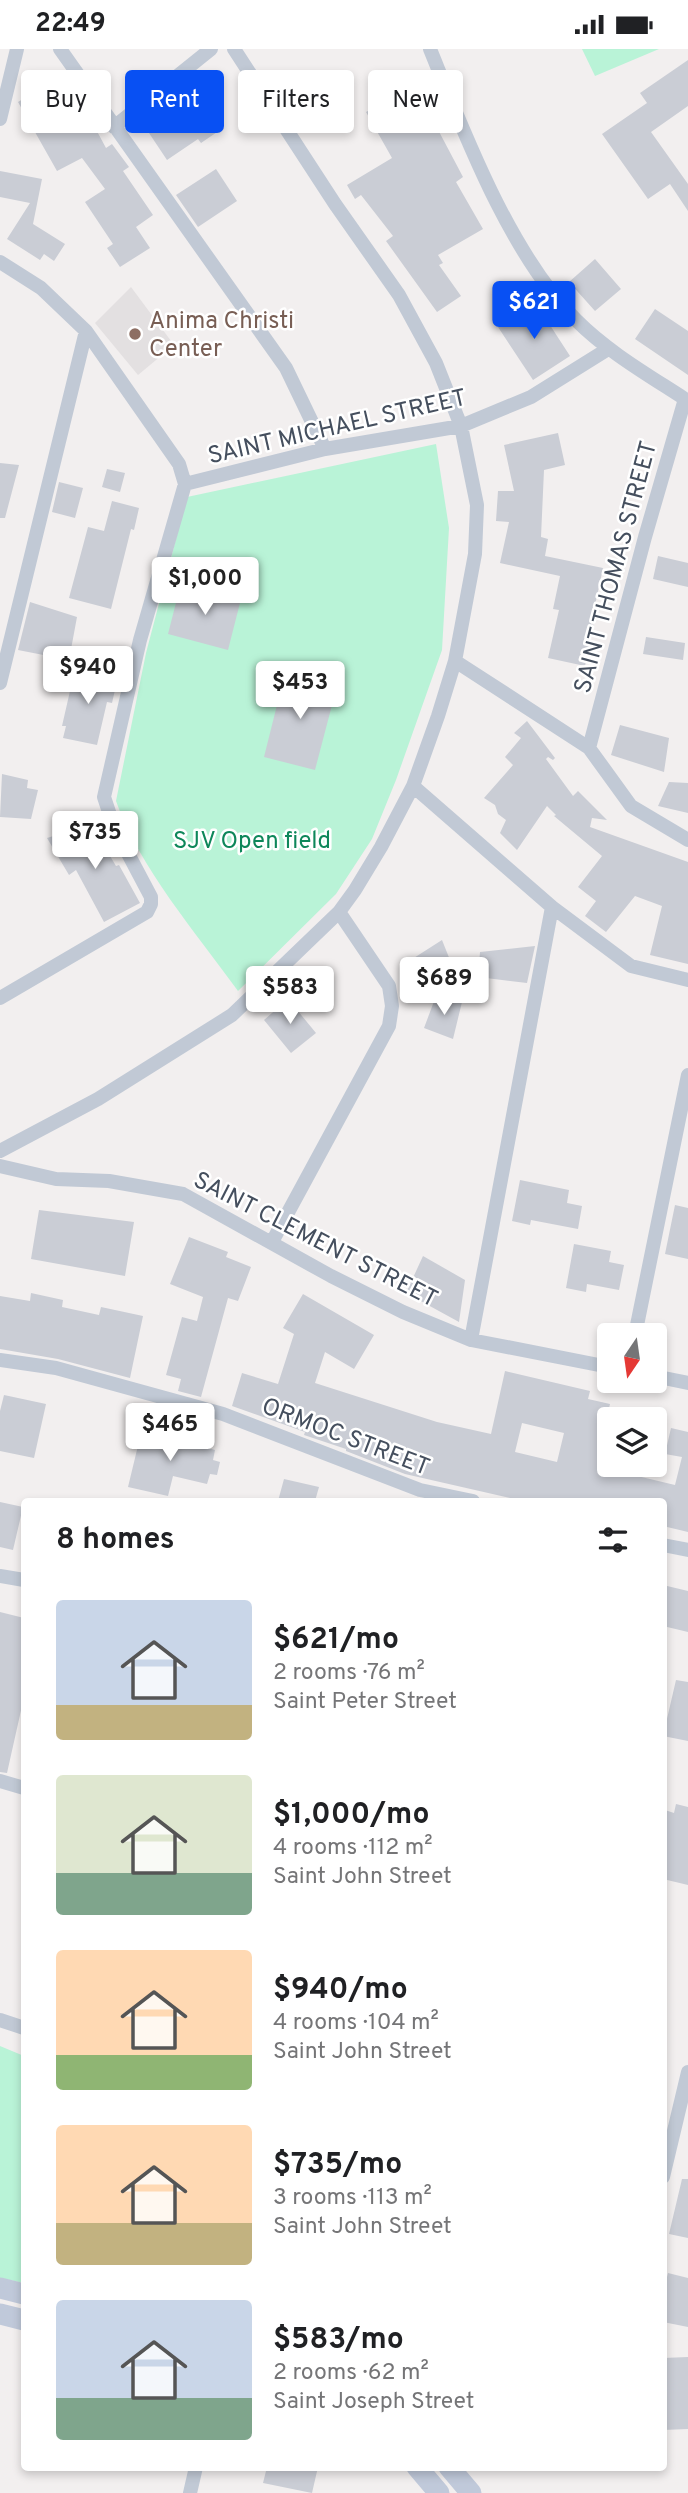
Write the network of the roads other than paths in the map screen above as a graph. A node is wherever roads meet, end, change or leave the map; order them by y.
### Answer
1 (17, 49) edge
2 (60, 49) edge
3 (211, 49) edge
4 (234, 49) edge
5 (430, 49) edge
6 (0, 119) edge
7 (114, 127) junction
8 (0, 262) edge
9 (86, 331) junction
10 (608, 349) junction
11 (686, 400) edge
12 (461, 426) junction
13 (325, 449) junction
14 (185, 484) junction
15 (455, 661) junction
16 (0, 683) edge
17 (589, 748) junction
18 (413, 786) junction
19 (688, 840) edge
20 (552, 907) junction
21 (339, 912) junction
22 (688, 980) edge
23 (0, 998) edge
24 (688, 1076) edge
25 (0, 1151) edge
26 (0, 1165) edge
27 (272, 1242) junction
28 (637, 1323) edge
29 (471, 1341) junction
30 (0, 1360) edge
31 (597, 1365) edge
32 (667, 1379) edge
33 (688, 1383) edge
34 (418, 1496) edge
35 (440, 1498) edge
36 (667, 1546) edge
37 (688, 1551) edge
38 (0, 1576) edge
39 (21, 1580) edge
40 (0, 1781) edge
41 (21, 1787) edge
42 (0, 2020) edge
43 (21, 2027) edge
44 (688, 2072) edge
45 (667, 2160) edge
46 (0, 2288) edge
47 (21, 2293) edge
48 (0, 2314) edge
49 (21, 2319) edge
50 (194, 2471) edge
51 (420, 2471) edge
52 (452, 2471) edge
53 (190, 2493) edge
54 (439, 2493) edge
55 (471, 2493) edge

1 - 6 street
2 - 7 street
3 - 7 street
4 - 12 street
5 - 10 street
7 - 13 street
8 - 9 street
9 - 14 street
9 - 16 street
10 - 11 street
10 - 12 street, SAINT MICHAEL STREET
11 - 17 street, SAINT THOMAS STREET
12 - 13 street, SAINT MICHAEL STREET
12 - 15 street
13 - 14 street, SAINT MICHAEL STREET
14 - 23 street
15 - 17 street
15 - 18 street
17 - 19 street
18 - 20 street
18 - 21 street
20 - 22 street
20 - 29 street
21 - 25 street
21 - 27 street
24 - 28 street
26 - 27 street, SAINT CLEMENT STREET
27 - 29 street, SAINT CLEMENT STREET
29 - 31 street, SAINT CLEMENT STREET
30 - 34 street, ORMOC STREET
32 - 33 street
34 - 35 street, ORMOC STREET
36 - 37 street
38 - 39 street
40 - 41 street
42 - 43 street
44 - 45 street
46 - 47 street
48 - 49 street
50 - 53 street
51 - 54 street
52 - 55 street

